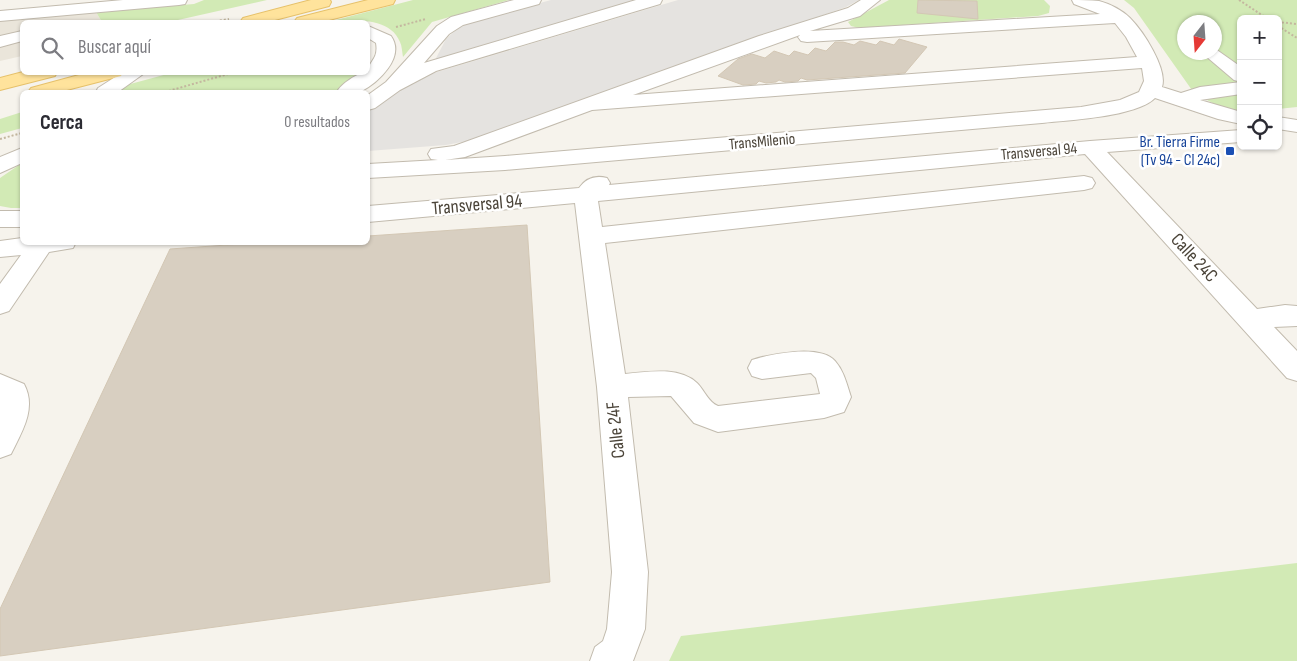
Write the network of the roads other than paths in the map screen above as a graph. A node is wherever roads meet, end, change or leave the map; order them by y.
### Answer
1 (178, 0) edge
2 (332, 0) edge
3 (387, 0) edge
4 (533, 0) edge
5 (654, 0) edge
6 (872, 0) edge
7 (1080, 0) edge
8 (54, 6) edge
9 (0, 16) edge
10 (1120, 18) junction
11 (257, 20) edge
12 (311, 20) edge
13 (370, 32) edge
14 (781, 35) junction
15 (20, 37) edge
16 (0, 42) edge
17 (1220, 60) edge
18 (1148, 62) junction
19 (1237, 73) edge
20 (36, 75) edge
21 (103, 75) edge
22 (132, 75) edge
23 (0, 84) edge
24 (393, 86) junction
25 (1237, 88) edge
26 (46, 90) edge
27 (108, 90) edge
28 (349, 90) edge
29 (1151, 90) junction
30 (20, 98) edge
31 (1181, 100) junction
32 (0, 103) edge
33 (370, 103) edge
34 (587, 104) junction
35 (1237, 117) edge
36 (1282, 124) edge
37 (1297, 126) edge
38 (1297, 133) edge
39 (1282, 134) edge
40 (1237, 136) edge
41 (1090, 147) junction
42 (20, 156) edge
43 (370, 160) edge
44 (0, 164) edge
45 (370, 171) edge
46 (1084, 183) dead end
47 (586, 196) junction
48 (370, 209) edge
49 (406, 211) junction
50 (370, 214) edge
51 (0, 219) edge
52 (20, 219) edge
53 (591, 236) junction
54 (42, 245) edge
55 (52, 245) edge
56 (0, 249) edge
57 (0, 304) edge
58 (1297, 316) edge
59 (1251, 320) junction
60 (762, 368) dead end
61 (1297, 370) edge
62 (0, 386) edge
63 (612, 387) junction
64 (0, 445) edge
65 (609, 661) edge

1 - 8 street
2 - 11 main road
3 - 12 main road
4 - 24 street
5 - 24 street
6 - 14 street
7 - 10 street
8 - 9 street
10 - 14 street
10 - 18 street
13 - 28 street
14 - 34 street
15 - 16 street
17 - 19 street
18 - 29 street
18 - 34 street
20 - 23 main road
21 - 26 main road
22 - 27 street
24 - 33 street
25 - 31 street
29 - 31 street
29 - 45 street, TransMilenio
30 - 32 main road
31 - 35 street
34 - 43 street
36 - 37 street
38 - 39 street
40 - 41 street, Transversal 94
41 - 47 street, Transversal 94
41 - 59 street, Calle 24C
42 - 44 street
46 - 53 street
47 - 49 street, Transversal 94
47 - 53 street, Calle 24F
48 - 49 street
49 - 50 street, Transversal 94
51 - 52 street
53 - 63 street, Calle 24F
54 - 56 street
55 - 57 street
58 - 59 street
59 - 61 street, Calle 24C
60 - 63 street
62 - 64 street
63 - 65 street, Calle 24F

